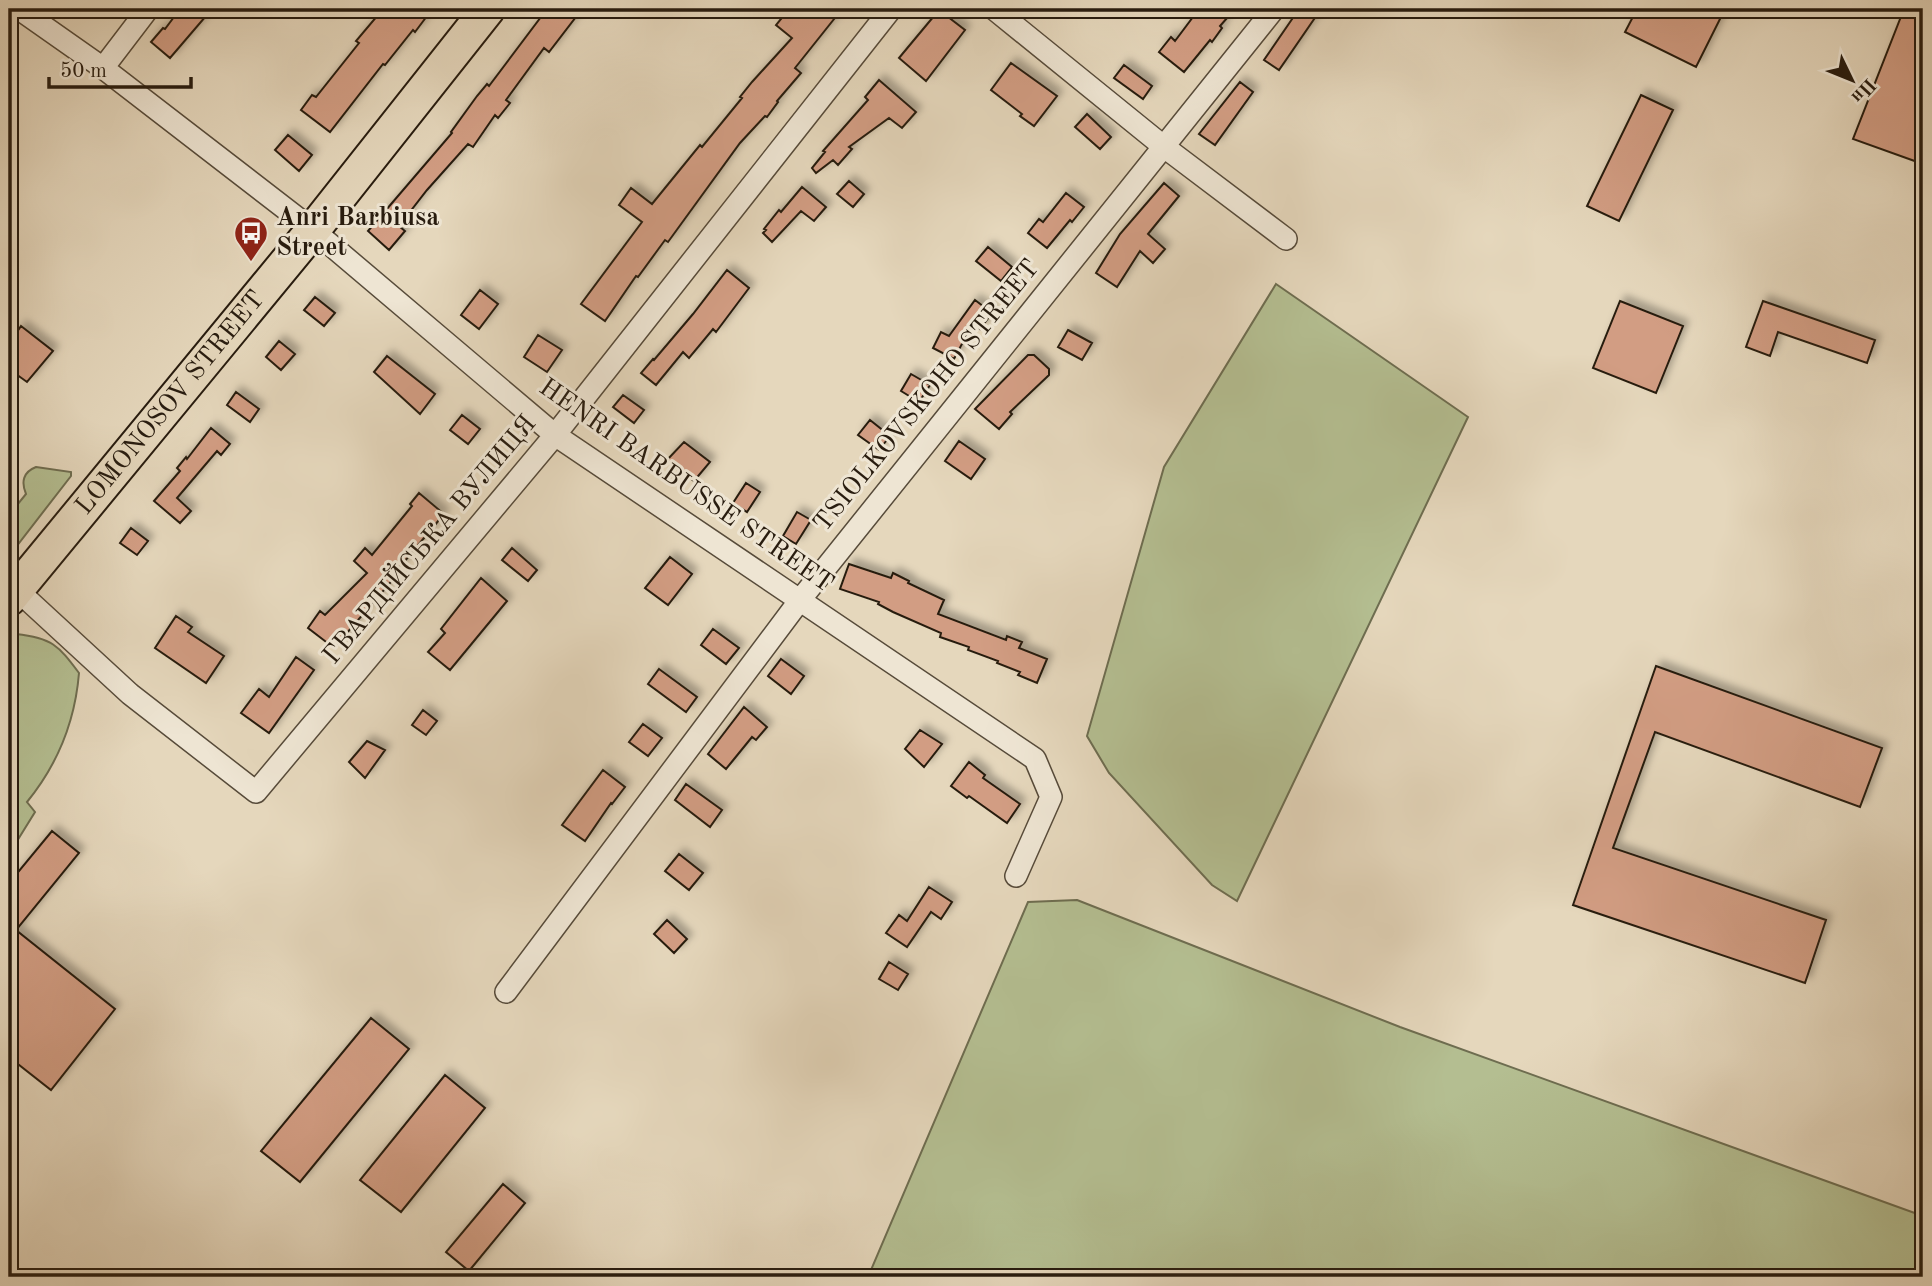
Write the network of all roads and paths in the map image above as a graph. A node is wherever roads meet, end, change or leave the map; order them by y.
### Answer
1 (19, 9) edge
2 (148, 9) edge
3 (488, 9) edge
4 (891, 9) edge
5 (994, 9) edge
6 (1273, 9) edge
7 (103, 68) junction
8 (1163, 146) junction
9 (313, 230) junction
10 (1286, 239) dead end
11 (555, 435) junction
12 (13, 594) edge
13 (800, 600) junction
14 (1016, 876) dead end
15 (506, 992) dead end

1 - 7 street, HENRI BARBUSSE STREET
2 - 7 street
3 - 9 main road, LOMONOSOV STREET
4 - 11 street, ГВАРДІЙСЬКА ВУЛИЦЯ
5 - 8 street
6 - 8 street, TSIOLKOVSKOHO STREET
7 - 9 street, HENRI BARBUSSE STREET
8 - 10 street
8 - 13 street, TSIOLKOVSKOHO STREET
9 - 11 street, HENRI BARBUSSE STREET
9 - 12 main road, LOMONOSOV STREET
11 - 12 street, ГВАРДІЙСЬКА ВУЛИЦЯ
11 - 13 street, HENRI BARBUSSE STREET
13 - 14 street, HENRI BARBUSSE STREET
13 - 15 street, TSIOLKOVSKOHO STREET

